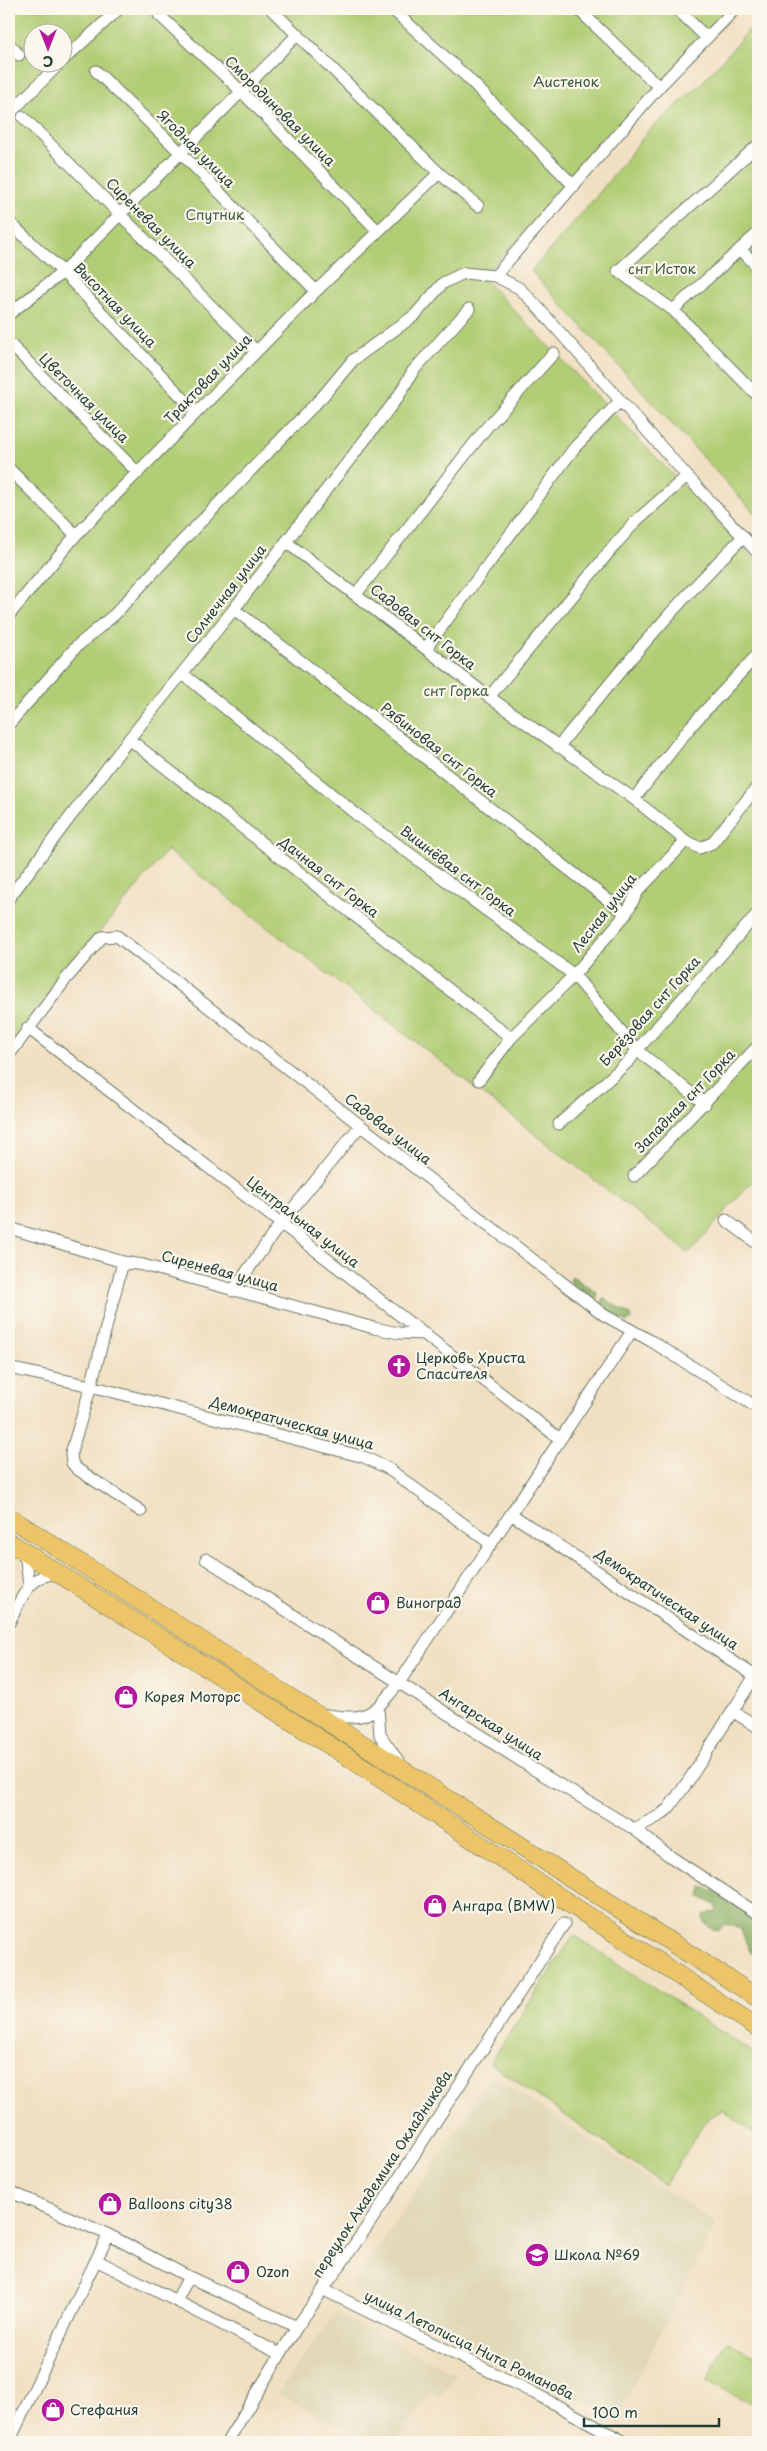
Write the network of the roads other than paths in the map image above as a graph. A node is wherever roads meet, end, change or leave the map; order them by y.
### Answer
1 (119, 9) edge
2 (271, 9) edge
3 (392, 9) edge
4 (578, 9) edge
5 (677, 9) edge
6 (735, 9) edge
7 (159, 15) dead end
8 (298, 34) junction
9 (707, 38) junction
10 (9, 44) edge
11 (72, 53) edge
12 (19, 54) dead end
13 (96, 71) dead end
14 (52, 72) edge
15 (658, 86) junction
16 (240, 90) junction
17 (9, 114) edge
18 (23, 117) dead end
19 (758, 145) edge
20 (181, 153) junction
21 (439, 173) junction
22 (574, 186) junction
23 (478, 206) dead end
24 (120, 213) junction
25 (9, 222) edge
26 (378, 231) junction
27 (758, 233) edge
28 (740, 249) junction
29 (758, 268) edge
30 (63, 272) junction
31 (495, 276) junction
32 (316, 291) junction
33 (469, 308) dead end
34 (673, 310) junction
35 (9, 314) edge
36 (9, 343) edge
37 (256, 351) junction
38 (554, 353) dead end
39 (758, 396) edge
40 (620, 401) junction
41 (196, 412) junction
42 (9, 469) edge
43 (138, 474) junction
44 (687, 476) junction
45 (76, 535) junction
46 (743, 537) junction
47 (286, 542) junction
48 (758, 552) edge
49 (356, 594) junction
50 (234, 609) junction
51 (9, 614) edge
52 (426, 648) junction
53 (758, 654) edge
54 (183, 674) junction
55 (489, 697) junction
56 (9, 724) edge
57 (129, 740) junction
58 (558, 747) junction
59 (758, 786) edge
60 (634, 799) junction
61 (686, 841) junction
62 (9, 898) edge
63 (626, 914) junction
64 (758, 914) edge
65 (574, 976) junction
66 (28, 1028) junction
67 (510, 1038) junction
68 (758, 1046) edge
69 (637, 1050) junction
70 (9, 1055) edge
71 (480, 1080) dead end
72 (705, 1104) junction
73 (559, 1124) dead end
74 (360, 1126) junction
75 (634, 1176) dead end
76 (726, 1220) dead end
77 (281, 1223) junction
78 (9, 1228) edge
79 (758, 1244) edge
80 (122, 1262) junction
81 (233, 1291) junction
82 (632, 1330) junction
83 (425, 1334) junction
84 (9, 1368) edge
85 (91, 1386) junction
86 (758, 1408) edge
87 (560, 1438) junction
88 (141, 1511) dead end
89 (511, 1514) junction
90 (9, 1517) edge
91 (491, 1544) junction
92 (14, 1546) edge
93 (206, 1559) dead end
94 (59, 1573) junction
95 (28, 1584) junction
96 (9, 1623) edge
97 (757, 1674) edge
98 (399, 1683) junction
99 (378, 1708) junction
100 (732, 1712) junction
101 (315, 1713) junction
102 (758, 1727) edge
103 (405, 1770) junction
104 (634, 1829) junction
105 (557, 1895) junction
106 (758, 1914) edge
107 (596, 1921) junction
108 (564, 1924) junction
109 (758, 1998) edge
110 (758, 2028) edge
111 (9, 2191) edge
112 (109, 2235) junction
113 (96, 2260) junction
114 (189, 2277) junction
115 (324, 2290) junction
116 (176, 2301) junction
117 (297, 2327) junction
118 (280, 2354) junction
119 (9, 2442) edge
120 (227, 2442) edge
121 (625, 2442) edge

1 - 11 street
2 - 8 street
3 - 22 street
4 - 15 street
5 - 9 street
6 - 9 street
7 - 16 street, Смородиновая улица
8 - 16 street
8 - 21 street
9 - 15 street
10 - 12 street
13 - 20 street, Ягодная улица
14 - 17 street
15 - 22 street
16 - 20 street
16 - 26 street, Смородиновая улица
18 - 24 street, Сиреневая улица
19 - 34 street
20 - 24 street
20 - 32 street, Ягодная улица
21 - 23 street
21 - 26 street, Трактовая улица
22 - 31 street
24 - 30 street
24 - 37 street, Сиреневая улица
25 - 30 street, Высотная улица
26 - 32 street, Трактовая улица
27 - 28 street
28 - 29 street
28 - 34 street
30 - 35 street
30 - 41 street, Высотная улица
31 - 40 street
31 - 56 street
32 - 37 street, Трактовая улица
33 - 47 street, Солнечная улица
34 - 39 street
36 - 43 street, Цветочная улица
37 - 41 street, Трактовая улица
38 - 49 street
40 - 44 street
40 - 52 street
41 - 43 street, Трактовая улица
42 - 45 street
43 - 45 street, Трактовая улица
44 - 46 street
44 - 55 street
45 - 51 street, Трактовая улица
46 - 48 street
46 - 58 street
47 - 49 street, Садовая снт Горка
47 - 50 street, Солнечная улица
49 - 52 street, Садовая снт Горка
50 - 54 street, Солнечная улица
50 - 63 street, Рябиновая снт Горка
52 - 55 street, Садовая снт Горка
53 - 60 street
54 - 57 street, Солнечная улица
54 - 65 street, Вишнёвая снт Горка
55 - 58 street, Садовая снт Горка
57 - 62 street, Солнечная улица
57 - 67 street, Дачная снт Горка
58 - 60 street, Садовая снт Горка
59 - 61 street
60 - 61 street, Садовая снт Горка
61 - 63 street, Лесная улица
63 - 65 street, Лесная улица
64 - 69 street, Берёзовая снт Горка
65 - 67 street, Лесная улица
65 - 69 street, Вишнёвая снт Горка
66 - 70 street, Садовая улица
66 - 74 street, Садовая улица
66 - 77 street, Центральная улица
67 - 71 street, Лесная улица
68 - 72 street, Западная снт Горка
69 - 72 street, Вишнёвая снт Горка
69 - 73 street, Берёзовая снт Горка
72 - 75 street, Западная снт Горка
74 - 77 street
74 - 82 street, Садовая улица
76 - 79 street
77 - 81 street
77 - 83 street, Центральная улица
78 - 80 street, Сиреневая улица
80 - 81 street, Сиреневая улица
80 - 85 street
81 - 83 street, Сиреневая улица
82 - 86 street, Садовая улица
82 - 87 street
83 - 87 street, Центральная улица
84 - 85 street, Демократическая улица
85 - 88 street
85 - 91 street, Демократическая улица
87 - 89 street
89 - 91 street
89 - 97 street, Демократическая улица
90 - 101 main road
91 - 98 street
92 - 94 main road
92 - 95 street
93 - 98 street, Ангарская улица
94 - 95 street
94 - 105 main road
95 - 96 street
97 - 100 street
98 - 99 street
98 - 104 street, Ангарская улица
99 - 101 street
99 - 103 street
100 - 102 street
100 - 104 street
101 - 103 main road
103 - 109 main road
104 - 106 street, Ангарская улица
105 - 107 main road
105 - 108 street
107 - 108 street
107 - 110 main road
108 - 115 street, переулок Академика Окладникова
111 - 112 street
112 - 113 street
112 - 114 street
113 - 116 street
113 - 119 street
114 - 116 street
114 - 117 street
115 - 117 street, переулок Академика Окладникова
115 - 121 street, улица Летописца Нита Романова
116 - 118 street
117 - 118 street, переулок Академика Окладникова
118 - 120 street, переулок Академика Окладникова

